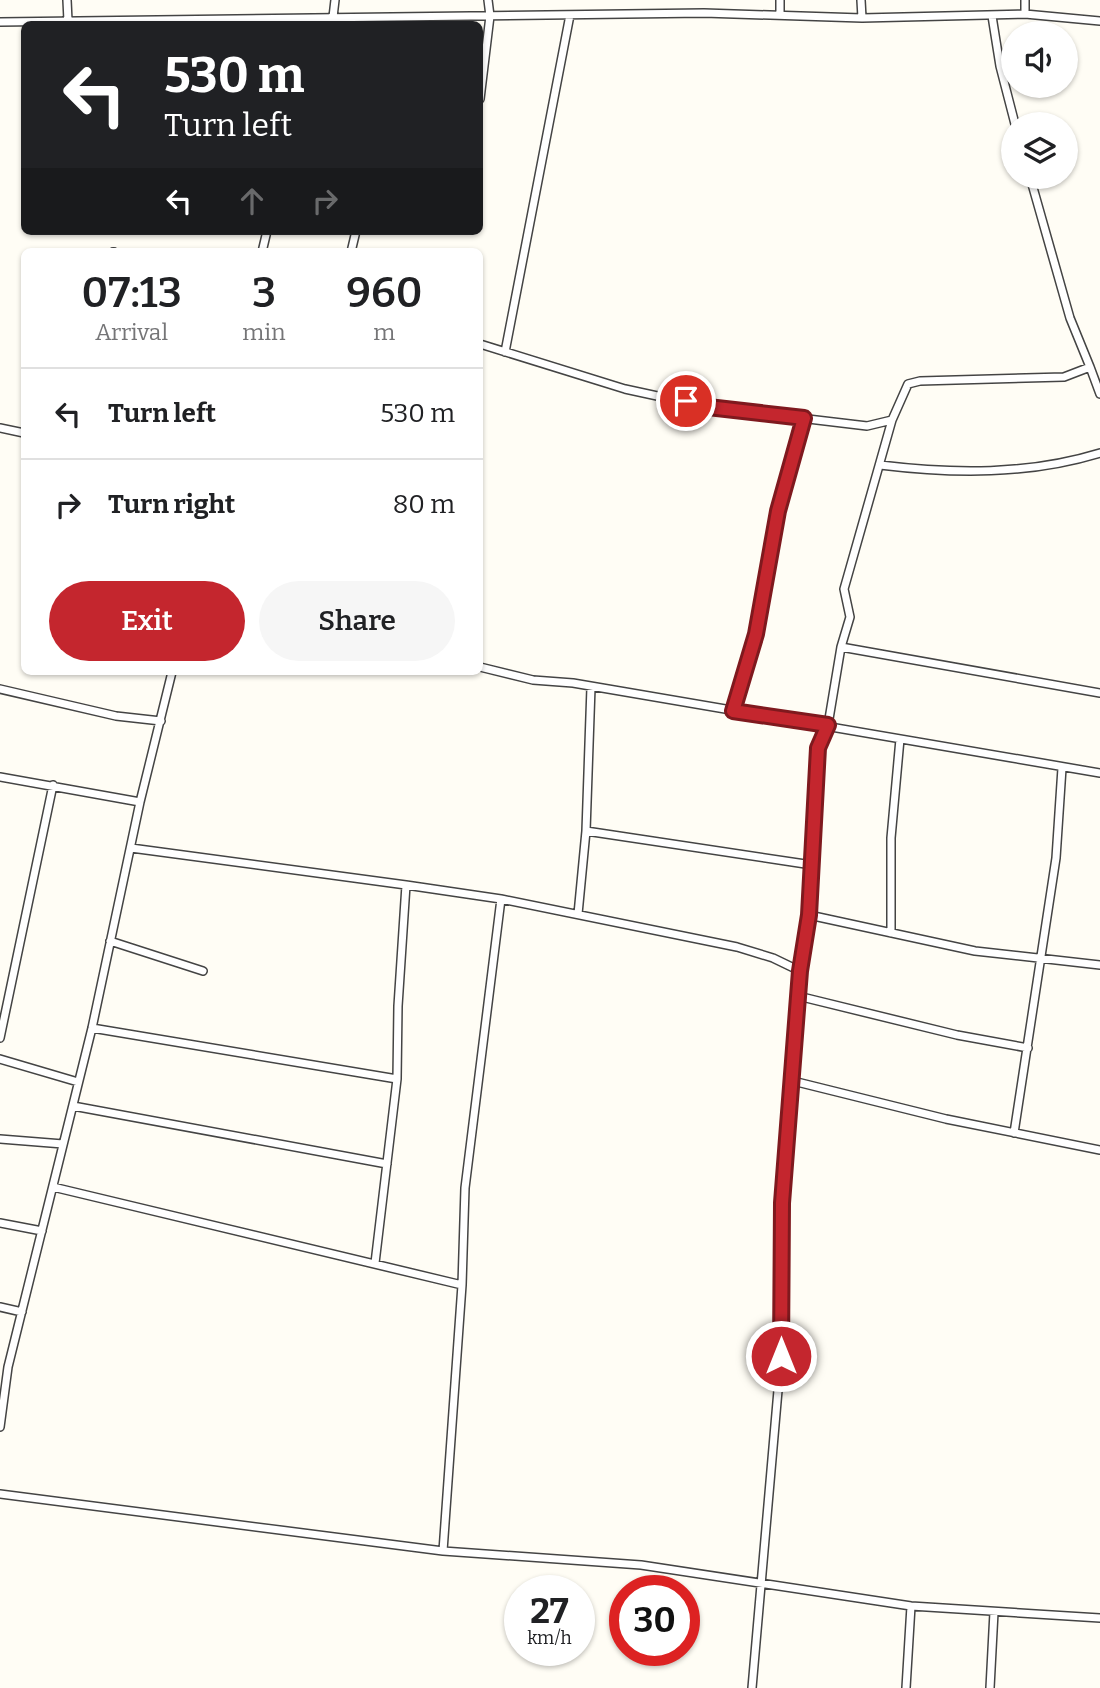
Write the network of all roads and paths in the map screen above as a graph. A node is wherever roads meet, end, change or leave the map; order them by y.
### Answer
1 (67, 0) edge
2 (335, 0) edge
3 (488, 0) edge
4 (780, 0) edge
5 (861, 0) edge
6 (1025, 0) edge
7 (1025, 14) junction
8 (570, 15) junction
9 (780, 15) junction
10 (490, 16) junction
11 (992, 16) junction
12 (333, 18) junction
13 (862, 18) junction
14 (68, 21) joint
15 (318, 21) edge
16 (417, 21) edge
17 (1100, 21) edge
18 (21, 22) edge
19 (1, 23) edge
20 (483, 74) edge
21 (1012, 112) edge
22 (1033, 189) edge
23 (483, 345) edge
24 (505, 352) junction
25 (1090, 366) junction
26 (1100, 394) edge
27 (804, 418) junction
28 (892, 420) junction
29 (0, 428) edge
30 (21, 432) edge
31 (1100, 453) edge
32 (880, 465) junction
33 (841, 647) junction
34 (483, 668) edge
35 (171, 675) edge
36 (591, 687) junction
37 (0, 689) edge
38 (1100, 693) edge
39 (733, 711) junction
40 (160, 721) junction
41 (828, 725) junction
42 (900, 738) junction
43 (1062, 768) junction
44 (1100, 773) edge
45 (0, 777) edge
46 (53, 785) junction
47 (140, 802) junction
48 (586, 831) junction
49 (131, 848) junction
50 (812, 864) junction
51 (406, 885) junction
52 (500, 900) junction
53 (578, 914) junction
54 (809, 915) junction
55 (891, 933) junction
56 (110, 941) junction
57 (1039, 958) junction
58 (1100, 965) edge
59 (203, 971) dead end
60 (800, 971) junction
61 (798, 996) junction
62 (92, 1028) junction
63 (0, 1038) edge
64 (1028, 1048) junction
65 (0, 1059) edge
66 (397, 1079) junction
67 (793, 1081) junction
68 (78, 1082) junction
69 (73, 1106) junction
70 (1014, 1133) junction
71 (0, 1139) edge
72 (63, 1144) junction
73 (1100, 1150) edge
74 (387, 1164) junction
75 (53, 1187) junction
76 (0, 1223) edge
77 (43, 1231) junction
78 (375, 1263) junction
79 (462, 1285) junction
80 (0, 1307) edge
81 (22, 1312) junction
82 (3, 1402) edge
83 (0, 1427) edge
84 (0, 1494) edge
85 (443, 1551) junction
86 (764, 1584) junction
87 (911, 1606) junction
88 (994, 1612) junction
89 (1100, 1618) edge
90 (752, 1688) edge
91 (906, 1688) edge
92 (990, 1688) edge

1 - 14 street
2 - 12 street
3 - 10 street
4 - 9 street
5 - 13 street
6 - 7 street
7 - 11 street
7 - 17 street
8 - 9 street
8 - 10 street
8 - 24 street
9 - 13 street
10 - 16 street
10 - 20 street
11 - 13 street
11 - 21 street
12 - 15 street
12 - 16 street
14 - 15 street
18 - 19 street
22 - 25 street
23 - 24 street
24 - 27 street
25 - 26 street
25 - 28 street
27 - 28 street
27 - 39 street
28 - 32 street
29 - 30 street
31 - 32 street
32 - 33 street
33 - 38 street
33 - 41 street
34 - 36 street
35 - 40 street
36 - 39 street
36 - 48 street
37 - 40 street
39 - 41 street
40 - 47 street
41 - 42 street
41 - 50 street
42 - 43 street
42 - 55 street
43 - 44 street
43 - 57 street
45 - 46 street
46 - 47 street
46 - 63 street
47 - 49 street
48 - 50 street
48 - 53 street
49 - 51 street
49 - 56 street
50 - 54 street
51 - 52 street
51 - 66 street
52 - 53 street
52 - 79 street
53 - 60 street
54 - 55 street
54 - 60 street
55 - 57 street
56 - 59 street
56 - 62 street
57 - 58 street
57 - 64 street
60 - 61 street
61 - 64 street
61 - 67 street
62 - 66 street
62 - 68 street
64 - 70 street
65 - 68 street
66 - 74 street
67 - 70 street
67 - 86 street
68 - 69 street
69 - 72 street
69 - 74 street
70 - 73 street
71 - 72 street
72 - 75 street
74 - 78 street
75 - 77 street
75 - 78 street
76 - 77 street
77 - 81 street
78 - 79 street
79 - 85 street
80 - 81 street
81 - 82 street
82 - 83 street
84 - 85 street
85 - 86 street
86 - 87 street
86 - 90 street
87 - 88 street
87 - 91 street
88 - 89 street
88 - 92 street

